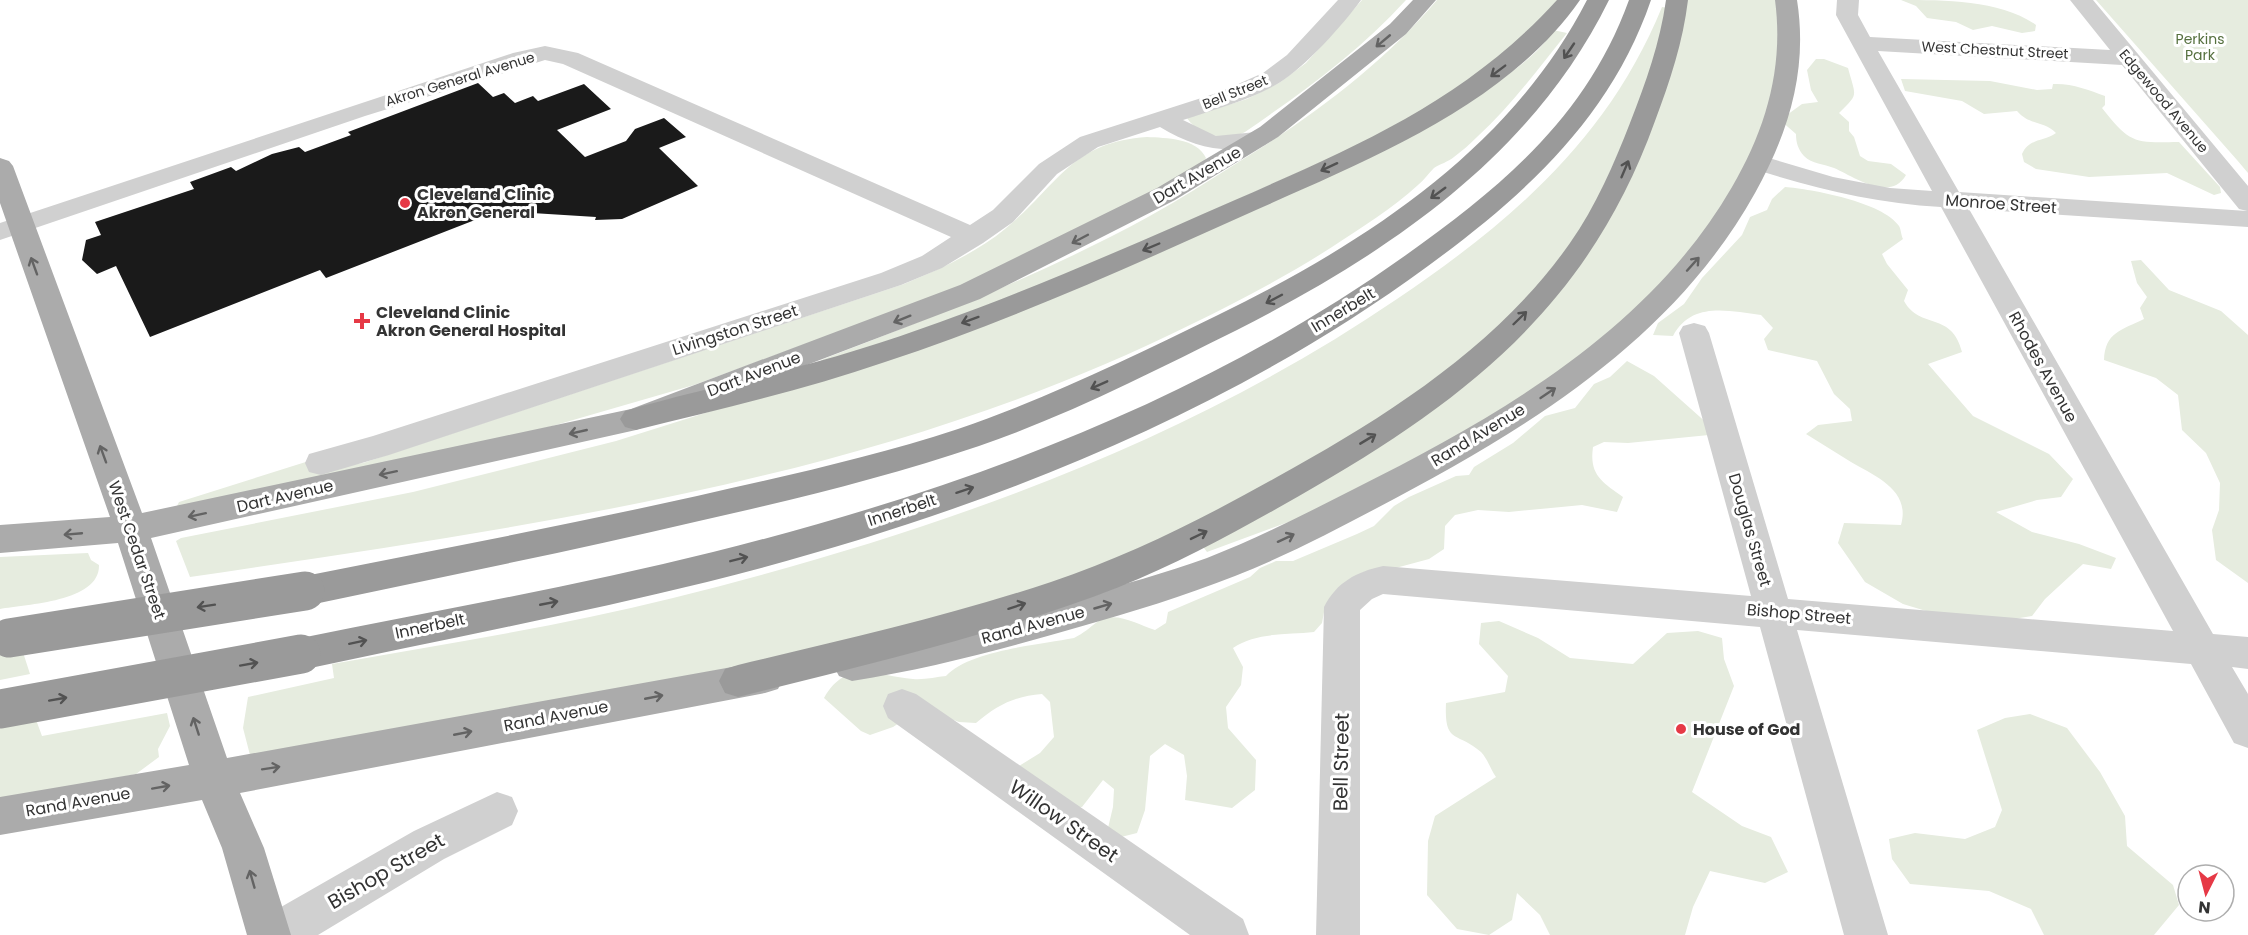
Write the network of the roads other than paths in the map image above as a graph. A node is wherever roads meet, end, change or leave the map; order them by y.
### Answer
1 (1350, 0) edge
2 (1425, 0) edge
3 (1569, 0) edge
4 (1598, 0) edge
5 (1641, 0) edge
6 (1677, 0) edge
7 (1786, 0) edge
8 (1848, 0) edge
9 (2081, 0) edge
10 (1862, 44) junction
11 (2128, 58) junction
12 (1163, 118) junction
13 (1114, 133) junction
14 (1203, 150) junction
15 (1759, 163) junction
16 (0, 166) edge
17 (1952, 201) junction
18 (2248, 203) edge
19 (2248, 219) edge
20 (10, 228) edge
21 (973, 237) junction
22 (1694, 333) dead end
23 (636, 419) junction
24 (321, 463) dead end
25 (131, 529) junction
26 (0, 539) edge
27 (1352, 593) joint
28 (1773, 611) junction
29 (5, 638) edge
30 (2202, 649) junction
31 (2248, 653) edge
32 (738, 681) junction
33 (902, 706) dead end
34 (0, 709) edge
35 (2248, 731) edge
36 (213, 778) junction
37 (497, 811) dead end
38 (0, 816) edge
39 (269, 935) edge
40 (276, 935) edge
41 (1227, 935) edge
42 (1338, 935) edge
43 (1866, 935) edge

1 - 12 street, Bell Street
2 -> 14 main road, Dart Avenue
3 -> 23 highway
4 -> 29 highway, bridge
34 -> 5 highway, Innerbelt, bridge
32 -> 6 highway
7 - 15 main road, Rand Avenue
8 - 10 street, Rhodes Avenue
9 - 11 street, Edgewood Avenue
10 - 11 street, West Chestnut Street
10 - 17 street, Rhodes Avenue
11 - 18 street, Edgewood Avenue
12 - 13 street, Livingston Street
12 - 14 street
13 - 14 street, Livingston Street
13 - 21 street, Livingston Street
14 -> 23 main road, Dart Avenue
15 - 17 street, Monroe Street
32 -> 15 main road, Rand Avenue
16 - 20 main road, West Cedar Street
17 - 19 street, Monroe Street
17 - 30 street, Rhodes Avenue
20 - 21 street, Akron General Avenue
25 -> 20 main road, West Cedar Street
21 - 24 street, Livingston Street
22 - 28 street, Douglas Street
23 -> 25 main road, Dart Avenue
25 -> 26 main road, Dart Avenue
36 -> 25 main road, West Cedar Street
27 - 28 street, Bishop Street
27 - 42 street, Bell Street
28 - 30 street, Bishop Street
28 - 43 street, Douglas Street
30 - 31 street, Bishop Street
30 - 35 street, Rhodes Avenue
36 -> 32 main road, Rand Avenue
33 - 41 street, Willow Street
38 -> 36 main road, Rand Avenue
39 -> 36 main road, West Cedar Street
37 - 40 street, Bishop Street

